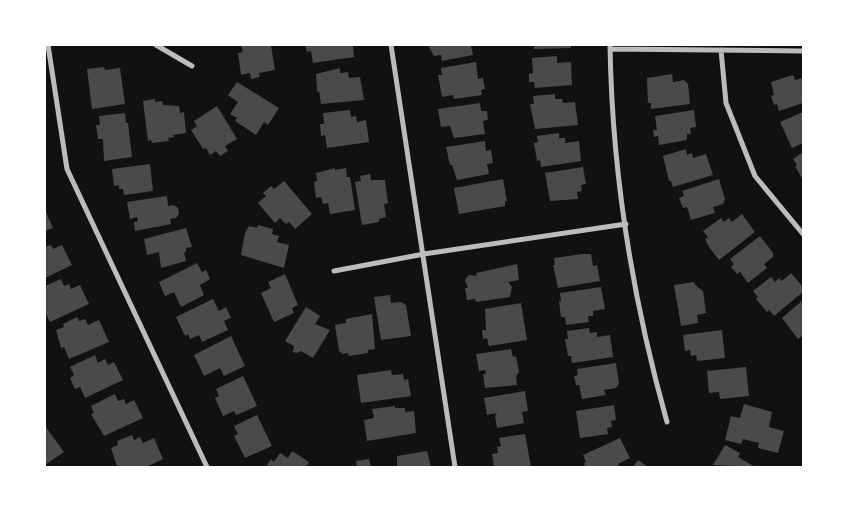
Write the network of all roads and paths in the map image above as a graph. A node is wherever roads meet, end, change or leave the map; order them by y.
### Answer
1 (48, 45) edge
2 (156, 45) edge
3 (391, 45) edge
4 (610, 47) edge
5 (721, 50) junction
6 (803, 50) edge
7 (192, 66) dead end
8 (626, 224) junction
9 (803, 234) edge
10 (424, 254) junction
11 (334, 271) dead end
12 (667, 422) dead end
13 (207, 467) edge
14 (455, 467) edge

1 - 13 street
2 - 7 street
3 - 10 street
4 - 5 street
4 - 8 street
5 - 6 street
5 - 9 street
8 - 10 street
8 - 12 street
10 - 11 street
10 - 14 street

